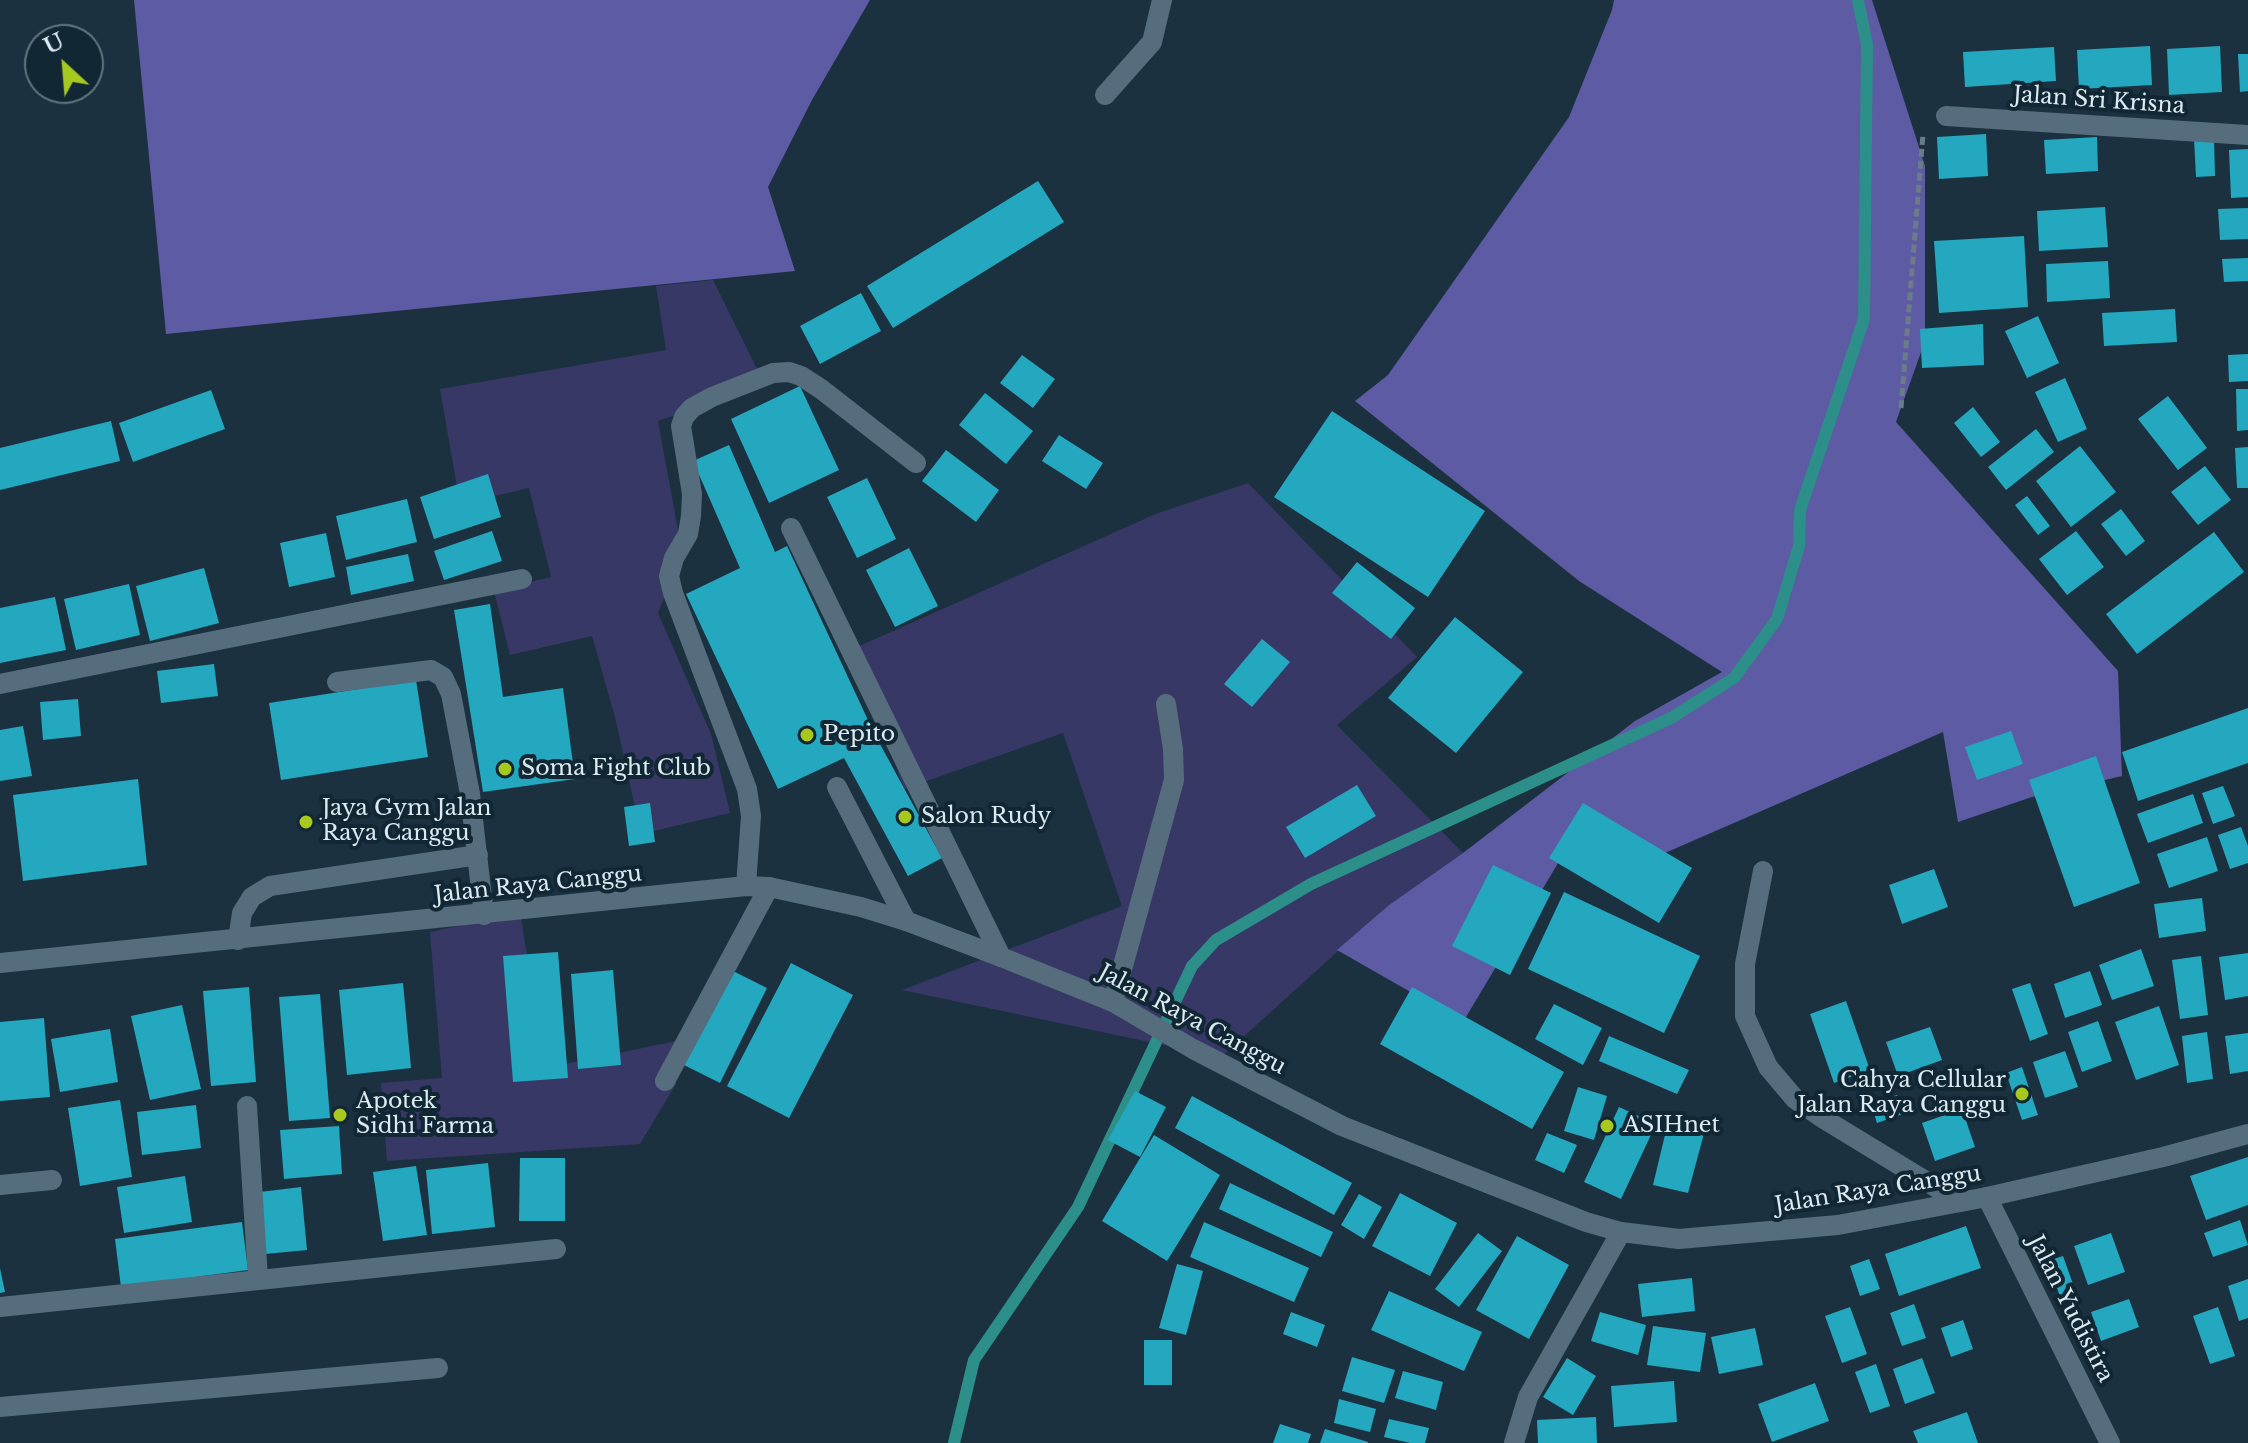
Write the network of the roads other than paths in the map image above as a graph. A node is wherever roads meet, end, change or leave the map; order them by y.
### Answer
1 (1162, 0) edge
2 (1105, 95) dead end
3 (1946, 116) road end
4 (2248, 135) edge
5 (916, 463) dead end
6 (791, 528) dead end
7 (522, 579) dead end
8 (337, 682) dead end
9 (0, 684) edge
10 (1166, 704) dead end
11 (837, 787) dead end
12 (478, 855) junction
13 (1763, 871) dead end
14 (746, 886) junction
15 (769, 887) junction
16 (484, 915) junction
17 (906, 921) junction
18 (238, 940) junction
19 (1001, 957) junction
20 (0, 963) edge
21 (1113, 1002) junction
22 (665, 1081) dead end
23 (247, 1106) dead end
24 (2248, 1134) edge
25 (52, 1180) dead end
26 (0, 1185) edge
27 (1987, 1197) junction
28 (1960, 1202) junction
29 (1621, 1232) junction
30 (556, 1249) dead end
31 (258, 1278) junction
32 (0, 1307) edge
33 (438, 1368) dead end
34 (0, 1407) edge
35 (1514, 1443) edge
36 (2110, 1443) edge

1 - 2 street
3 - 4 street, Jalan Sri Krisna
5 - 14 street
6 - 19 street
7 - 9 street
8 - 12 street
10 - 21 street
11 - 17 street
12 - 16 street
12 - 18 street
13 - 28 street
14 - 15 street, Jalan Raya Canggu
14 - 16 street, Jalan Raya Canggu
15 - 17 street, Jalan Raya Canggu
15 - 22 street
16 - 18 street, Jalan Raya Canggu
17 - 19 street, Jalan Raya Canggu
18 - 20 street, Jalan Raya Canggu
19 - 21 street, Jalan Raya Canggu
21 - 29 street, Jalan Raya Canggu
23 - 31 street
24 - 27 street, Jalan Raya Canggu
25 - 26 street
27 - 28 street, Jalan Raya Canggu
27 - 36 street, Jalan Yudistira
28 - 29 street, Jalan Raya Canggu
29 - 35 street
30 - 31 street
31 - 32 street
33 - 34 street

